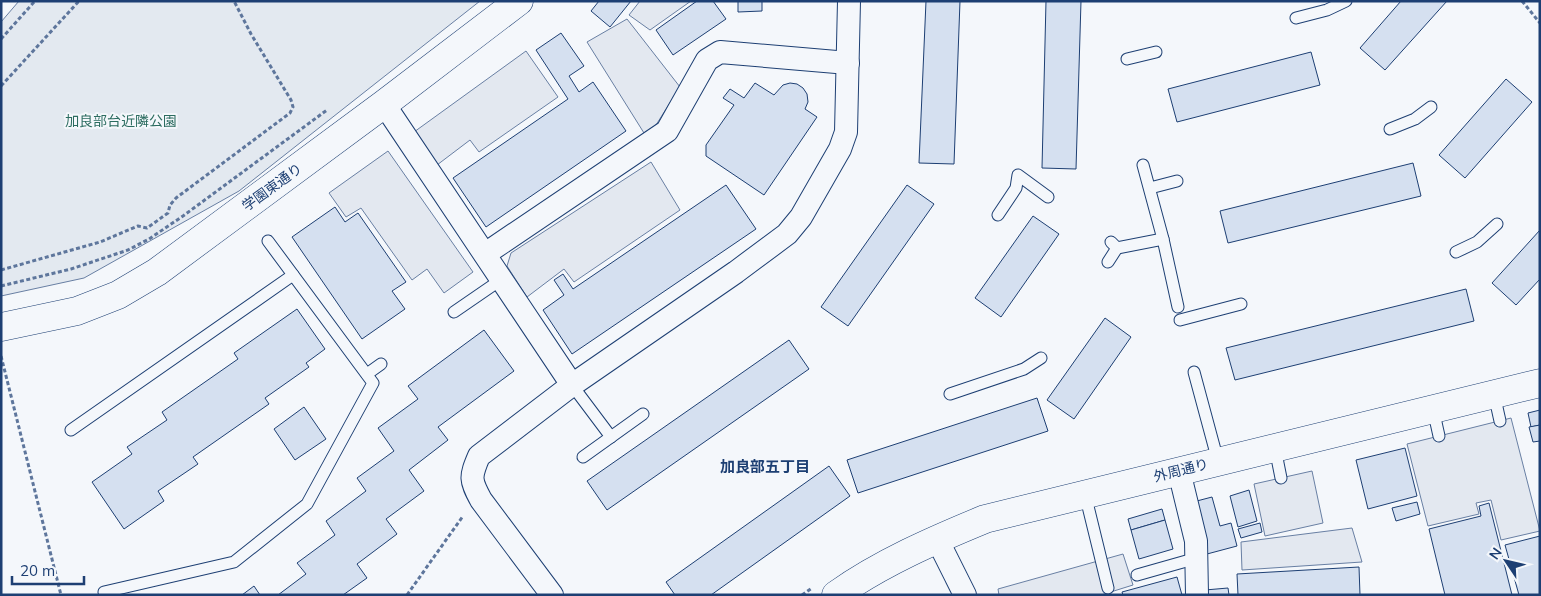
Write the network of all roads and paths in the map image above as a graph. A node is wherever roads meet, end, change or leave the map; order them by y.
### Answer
1 (35, 1) edge
2 (79, 1) edge
3 (234, 1) edge
4 (519, 1) edge
5 (849, 1) edge
6 (1346, 1) edge
7 (1522, 1) edge
8 (1296, 18) dead end
9 (1540, 23) edge
10 (1, 39) edge
11 (1156, 52) dead end
12 (1127, 59) dead end
13 (848, 63) junction
14 (1, 86) edge
15 (384, 104) junction
16 (1431, 107) dead end
17 (327, 110) dead end
18 (1390, 129) dead end
19 (1144, 165) dead end
20 (1177, 181) dead end
21 (1150, 188) junction
22 (1048, 197) dead end
23 (998, 215) dead end
24 (1497, 224) dead end
25 (1163, 239) junction
26 (268, 242) dead end
27 (1456, 252) dead end
28 (485, 254) junction
29 (1108, 262) dead end
30 (1, 270) edge
31 (293, 275) junction
32 (502, 279) junction
33 (1, 286) edge
34 (1241, 304) dead end
35 (1178, 307) dead end
36 (454, 312) dead end
37 (1180, 320) dead end
38 (1, 328) edge
39 (1, 356) edge
40 (1041, 358) dead end
41 (381, 364) dead end
42 (1194, 372) dead end
43 (367, 374) junction
44 (1540, 383) edge
45 (572, 385) junction
46 (950, 394) dead end
47 (1494, 394) junction
48 (1432, 409) junction
49 (643, 414) dead end
50 (1500, 421) dead end
51 (71, 430) dead end
52 (1439, 436) dead end
53 (611, 437) junction
54 (1275, 448) junction
55 (583, 457) dead end
56 (1218, 461) junction
57 (1179, 471) junction
58 (1281, 478) dead end
59 (1085, 494) junction
60 (481, 500) junction
61 (937, 539) junction
62 (1197, 558) junction
63 (1137, 575) dead end
64 (1108, 588) dead end
65 (104, 592) dead end
66 (61, 595) edge
67 (407, 595) edge
68 (552, 595) edge
69 (836, 595) edge
70 (965, 595) edge
71 (1197, 595) edge

1 - 10 path
2 - 14 path
3 - 30 path
4 - 15 street, 学園東通り
5 - 13 street
6 - 8 lane
7 - 9 path
11 - 12 lane
13 - 28 street
13 - 45 street
15 - 28 street
15 - 38 street, 学園東通り
16 - 18 lane
17 - 33 path
19 - 21 lane
20 - 21 lane
21 - 25 lane
22 - 23 lane
24 - 27 lane
25 - 29 lane
25 - 35 lane
26 - 31 lane
28 - 32 street
31 - 43 lane
31 - 51 lane
32 - 36 lane
32 - 45 street
34 - 37 lane
39 - 66 path
40 - 46 lane
41 - 43 lane
42 - 56 lane
43 - 65 lane
44 - 47 street, 外周通り
45 - 53 lane
45 - 60 street
47 - 48 street, 外周通り
47 - 50 lane
48 - 52 lane
48 - 54 street, 外周通り
49 - 53 lane
53 - 55 lane
54 - 56 street, 外周通り
54 - 58 lane
56 - 57 street, 外周通り
57 - 59 street, 外周通り
57 - 62 street
59 - 61 street, 外周通り
59 - 64 lane
60 - 67 path
60 - 68 street
61 - 69 street, 外周通り
61 - 70 street
62 - 63 lane
62 - 71 street

